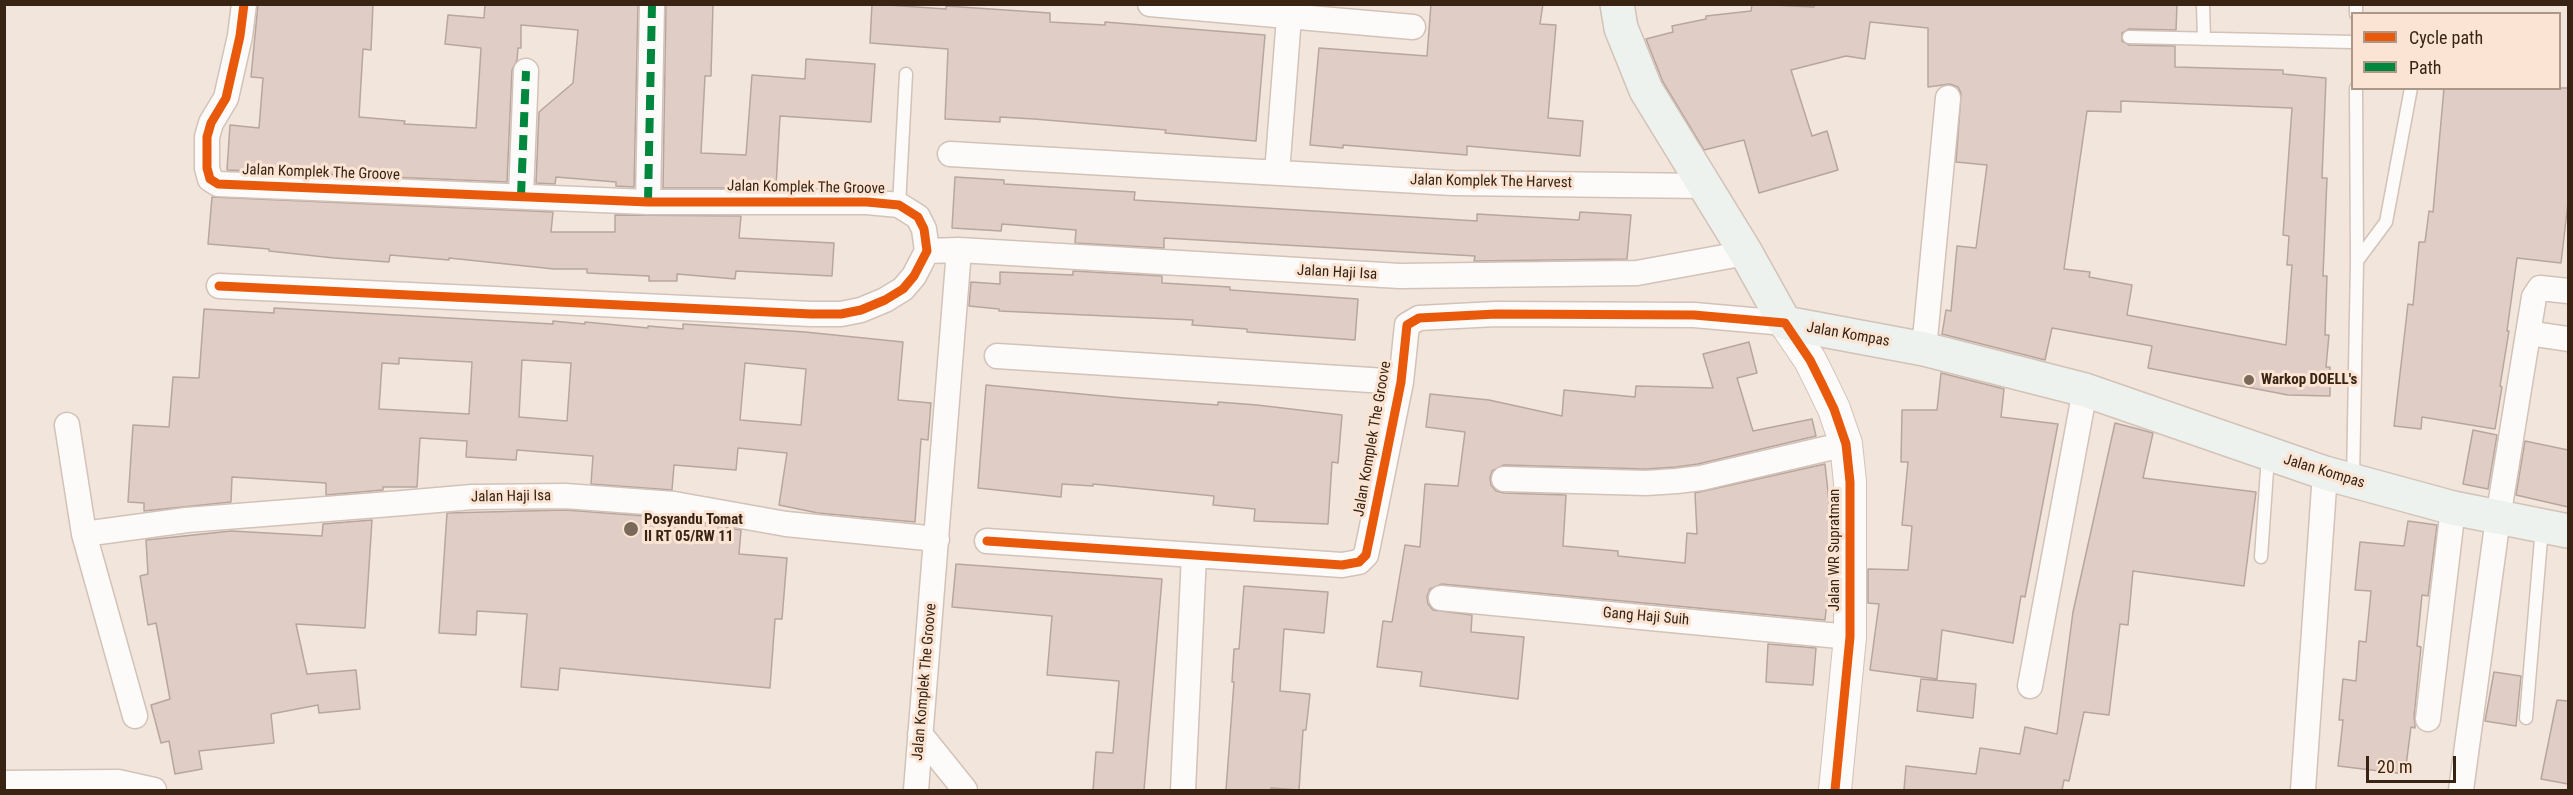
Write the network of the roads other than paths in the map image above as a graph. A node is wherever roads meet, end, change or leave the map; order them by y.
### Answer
1 (244, 4) edge
2 (652, 4) edge
3 (1150, 4) edge
4 (1617, 4) edge
5 (2203, 4) edge
6 (1289, 17) junction
7 (1413, 27) dead end
8 (2129, 37) dead end
9 (2204, 39) junction
10 (2351, 42) edge
11 (526, 72) dead end
12 (906, 74) dead end
13 (2356, 90) edge
14 (2411, 90) edge
15 (1948, 98) dead end
16 (950, 153) dead end
17 (1277, 173) junction
18 (1705, 186) junction
19 (521, 196) junction
20 (648, 202) junction
21 (899, 205) junction
22 (959, 250) junction
23 (927, 251) junction
24 (1746, 253) junction
25 (2357, 261) junction
26 (219, 286) dead end
27 (2568, 291) edge
28 (1785, 323) junction
29 (2528, 333) junction
30 (2568, 339) edge
31 (1924, 349) junction
32 (997, 356) dead end
33 (1401, 382) junction
34 (2085, 390) junction
35 (67, 425) dead end
36 (1846, 444) junction
37 (2268, 455) junction
38 (2339, 477) junction
39 (1504, 479) dead end
40 (2452, 508) junction
41 (2498, 518) junction
42 (2555, 529) edge
43 (84, 534) junction
44 (937, 539) junction
45 (987, 541) dead end
46 (1194, 555) junction
47 (2261, 557) dead end
48 (1441, 598) dead end
49 (1850, 637) junction
50 (2030, 686) dead end
51 (135, 716) dead end
52 (2526, 718) dead end
53 (2428, 719) dead end
54 (920, 734) junction
55 (4, 783) edge
56 (154, 790) edge
57 (916, 790) edge
58 (965, 790) edge
59 (1183, 790) edge
60 (1835, 790) edge
61 (2303, 790) edge
62 (2461, 790) edge

1 - 19 street, Jalan Komplek The Groove
2 - 20 street
3 - 6 street
4 - 18 main road, Jalan WR Supratman
5 - 9 lane
6 - 7 street
6 - 17 street
8 - 9 lane
9 - 10 lane
11 - 19 street
12 - 21 lane
13 - 25 lane
14 - 25 lane
15 - 31 street
16 - 17 street, Jalan Komplek The Harvest
17 - 18 street, Jalan Komplek The Harvest
18 - 24 main road, Jalan WR Supratman
19 - 20 street, Jalan Komplek The Groove
20 - 21 street, Jalan Komplek The Groove
21 - 23 street, Jalan Komplek The Groove
22 - 23 street, Jalan Haji Isa
22 - 24 street, Jalan Haji Isa
22 - 44 street, Jalan Komplek The Groove
23 - 26 street
24 - 28 main road, Jalan WR Supratman
25 - 38 lane
27 - 29 street
28 - 31 main road, Jalan Kompas
28 - 33 street, Jalan Komplek The Groove
28 - 36 street, Jalan WR Supratman
29 - 30 street
29 - 41 street
31 - 34 main road, Jalan Kompas
32 - 33 street
33 - 46 street, Jalan Komplek The Groove
34 - 37 main road, Jalan Kompas
34 - 50 street
35 - 43 street
36 - 39 street
36 - 49 street, Jalan WR Supratman
37 - 38 main road, Jalan Kompas
37 - 47 lane
38 - 40 main road, Jalan Kompas
38 - 61 street
40 - 41 main road, Jalan Kompas
40 - 53 street
41 - 42 main road, Jalan Kompas
41 - 62 street
42 - 52 lane
43 - 44 street, Jalan Haji Isa
43 - 51 street
44 - 54 street, Jalan Komplek The Groove
45 - 46 street, Jalan Komplek The Groove
46 - 59 street
48 - 49 street, Gang Haji Suih
49 - 60 street, Jalan WR Supratman
54 - 57 street, Jalan Komplek The Groove
54 - 58 street
55 - 56 street

